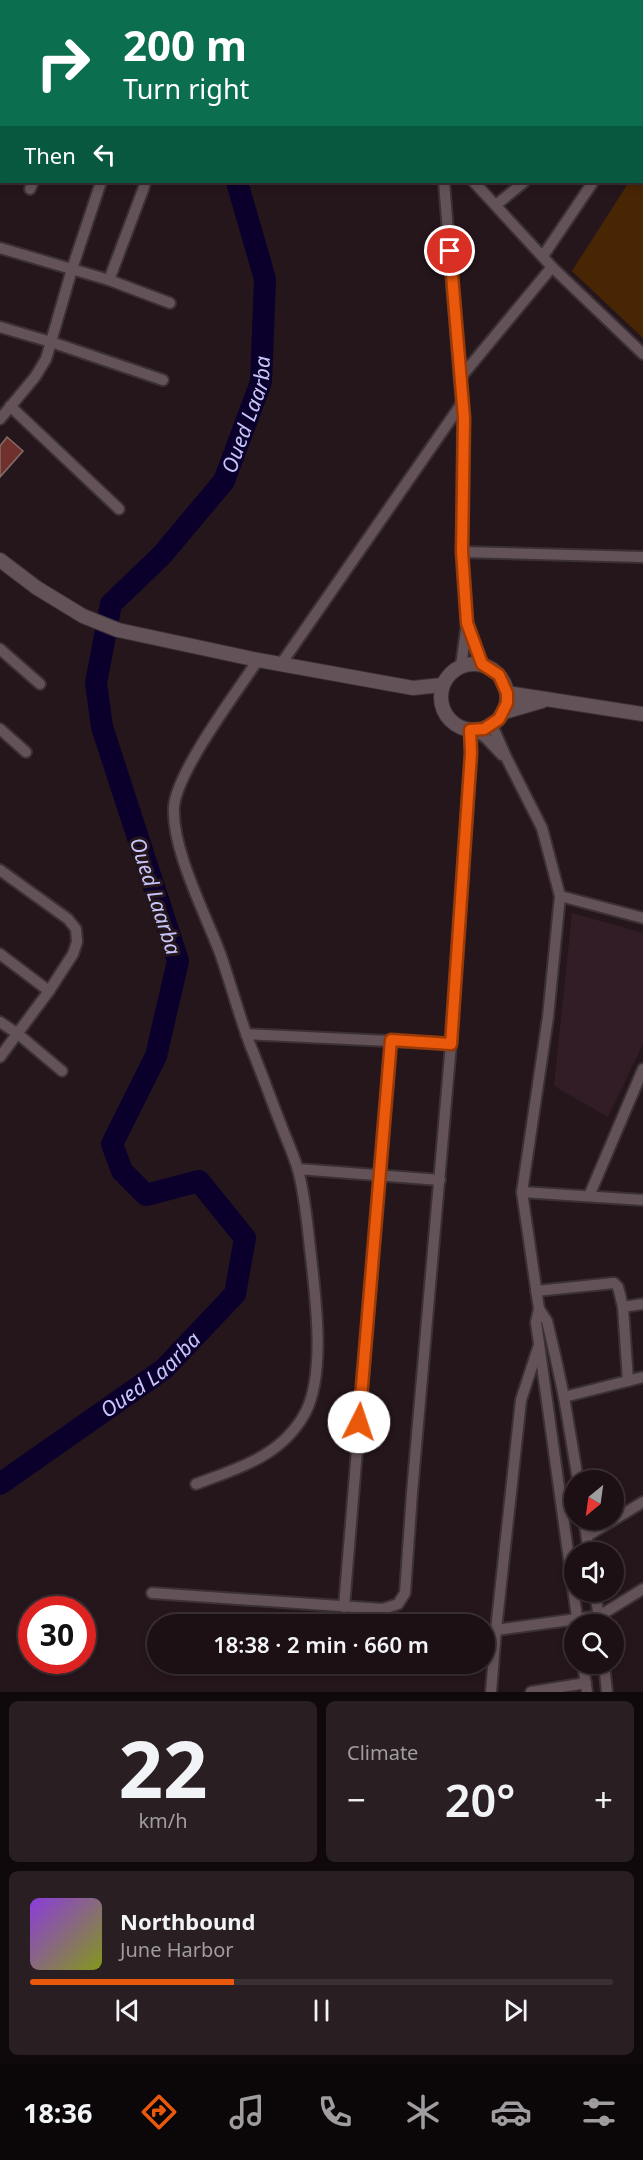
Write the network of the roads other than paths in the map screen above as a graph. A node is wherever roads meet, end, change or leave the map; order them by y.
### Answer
1 (101, 183) edge
2 (145, 183) edge
3 (444, 183) edge
4 (475, 183) edge
5 (523, 183) edge
6 (592, 183) edge
7 (496, 205) junction
8 (0, 248) edge
9 (543, 256) junction
10 (552, 267) junction
11 (72, 268) junction
12 (109, 280) junction
13 (170, 303) dead end
14 (0, 327) edge
15 (51, 342) junction
16 (643, 354) edge
17 (461, 377) junction
18 (162, 380) dead end
19 (462, 403) junction
20 (10, 406) junction
21 (0, 419) edge
22 (119, 509) dead end
23 (462, 552) junction
24 (643, 557) edge
25 (0, 560) edge
26 (467, 623) junction
27 (0, 649) edge
28 (258, 660) junction
29 (281, 664) junction
30 (482, 664) junction
31 (461, 666) junction
32 (40, 684) dead end
33 (442, 685) junction
34 (412, 688) junction
35 (507, 693) junction
36 (546, 699) junction
37 (441, 705) junction
38 (504, 712) junction
39 (643, 714) edge
40 (492, 725) junction
41 (0, 729) edge
42 (473, 730) junction
43 (26, 752) dead end
44 (507, 759) junction
45 (0, 870) edge
46 (560, 896) junction
47 (643, 917) edge
48 (0, 954) edge
49 (49, 991) junction
50 (0, 1022) edge
51 (18, 1034) junction
52 (246, 1034) junction
53 (391, 1040) junction
54 (451, 1044) junction
55 (0, 1057) edge
56 (643, 1069) edge
57 (62, 1071) dead end
58 (298, 1169) junction
59 (378, 1174) junction
60 (440, 1180) junction
61 (522, 1192) junction
62 (589, 1196) junction
63 (643, 1200) edge
64 (536, 1292) junction
65 (643, 1304) edge
66 (623, 1307) junction
67 (538, 1309) junction
68 (539, 1345) junction
69 (643, 1377) edge
70 (628, 1381) junction
71 (564, 1397) junction
72 (576, 1470) edge
73 (196, 1484) dead end
74 (643, 1502) edge
75 (585, 1530) edge
76 (586, 1536) junction
77 (587, 1542) edge
78 (643, 1589) edge
79 (152, 1593) dead end
80 (344, 1606) junction
81 (577, 1614) edge
82 (608, 1614) edge
83 (564, 1623) edge
84 (496, 1630) junction
85 (605, 1674) edge
86 (586, 1688) edge
87 (491, 1692) edge
88 (531, 1692) edge
89 (608, 1692) edge

1 - 11 street
2 - 12 street
3 - 17 street
4 - 7 street
5 - 7 street
6 - 9 street
7 - 9 street
8 - 11 street
9 - 10 street
10 - 16 street
10 - 17 street
11 - 12 street
11 - 15 street
12 - 13 street
14 - 15 street
15 - 18 street
15 - 20 street
17 - 19 street
19 - 23 street
19 - 29 street
20 - 21 street
20 - 22 street
23 - 24 street
23 - 26 street
25 - 28 street
26 - 30 street
26 - 31 street
27 - 32 street
28 - 29 street
28 - 52 street
29 - 34 street
30 - 31 street
30 - 35 street
31 - 33 street
33 - 34 street
33 - 37 street
34 - 37 street
35 - 36 street
35 - 38 street
36 - 38 street
36 - 39 street
37 - 42 street
38 - 40 street
40 - 42 street
40 - 44 street
41 - 43 street
42 - 44 street
42 - 54 street
44 - 46 street
45 - 49 street
46 - 47 street
46 - 61 street
48 - 49 street
49 - 51 street
50 - 51 street
51 - 55 street
51 - 57 street
52 - 53 street
52 - 58 street
53 - 54 street
53 - 59 street
54 - 60 street
56 - 62 street
58 - 59 street
58 - 73 street
59 - 60 street
59 - 80 street
60 - 80 street
61 - 62 street
61 - 64 street
62 - 63 street
64 - 66 street
64 - 67 street
65 - 66 street
66 - 70 street
67 - 68 street
67 - 71 street
68 - 81 street
68 - 84 street
69 - 70 street
70 - 71 street
71 - 72 street
74 - 76 street
75 - 76 street
76 - 77 street
78 - 82 street
79 - 80 street
83 - 84 street
84 - 87 street
85 - 89 street
86 - 88 street

